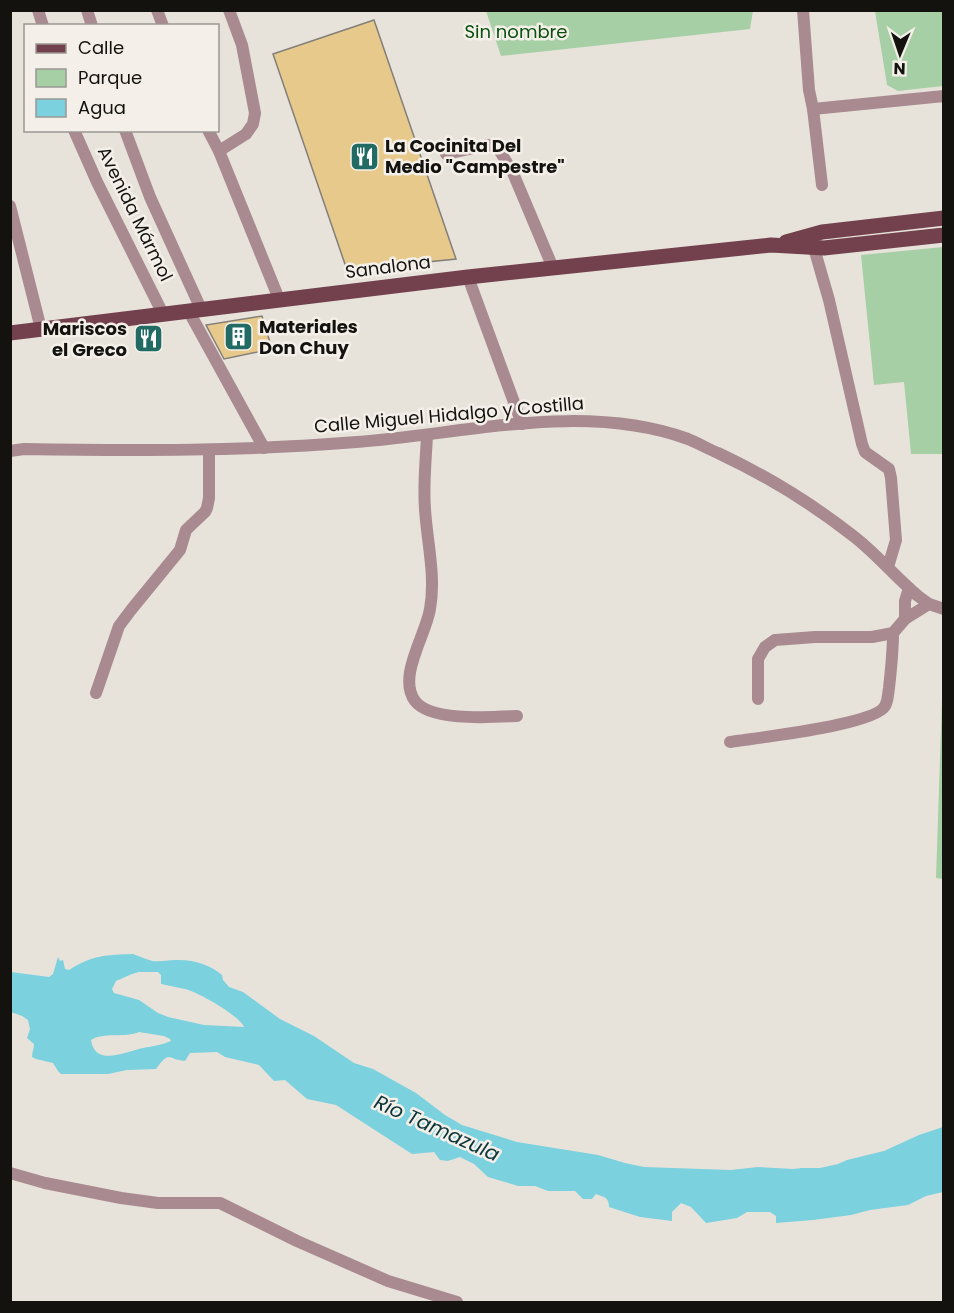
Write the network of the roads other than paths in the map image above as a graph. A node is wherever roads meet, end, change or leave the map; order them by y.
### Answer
1 (229, 10) edge
2 (803, 10) edge
3 (944, 96) edge
4 (813, 109) junction
5 (75, 132) edge
6 (126, 132) edge
7 (209, 132) edge
8 (219, 151) junction
9 (446, 154) dead end
10 (822, 185) dead end
11 (10, 206) edge
12 (937, 219) edge
13 (12, 220) edge
14 (938, 236) edge
15 (771, 246) junction
16 (814, 248) junction
17 (553, 268) junction
18 (468, 277) junction
19 (279, 299) junction
20 (195, 310) junction
21 (163, 314) junction
22 (40, 329) junction
23 (10, 333) edge
24 (522, 424) junction
25 (427, 435) junction
26 (264, 447) junction
27 (209, 450) junction
28 (10, 451) edge
29 (888, 567) junction
30 (909, 588) junction
31 (929, 604) junction
32 (944, 609) edge
33 (904, 619) junction
34 (894, 633) junction
35 (96, 693) dead end
36 (758, 699) dead end
37 (517, 716) dead end
38 (729, 742) dead end
39 (10, 1173) edge
40 (457, 1302) edge

1 - 8 street
2 - 4 street
3 - 4 street
4 - 10 street
5 - 21 street, Avenida Mármol
6 - 20 street
7 - 8 street
8 - 19 street
9 - 17 street
11 - 13 street
12 - 14 main road
12 - 15 main road
13 - 22 street
14 - 16 main road
15 - 16 main road
15 - 17 main road, Sanalona
16 - 29 street
17 - 18 main road, Sanalona
18 - 19 main road, Sanalona
18 - 24 street
19 - 20 main road, Sanalona
20 - 21 main road, Sanalona
20 - 26 street
21 - 22 main road, Sanalona
22 - 23 main road, Sanalona
24 - 25 street, Calle Miguel Hidalgo y Costilla
24 - 29 street, Calle Miguel Hidalgo y Costilla
25 - 26 street, Calle Miguel Hidalgo y Costilla
25 - 37 street
26 - 27 street, Calle Miguel Hidalgo y Costilla
27 - 28 street, Calle Miguel Hidalgo y Costilla
27 - 35 street
29 - 30 street, Calle Miguel Hidalgo y Costilla
30 - 31 street, Calle Miguel Hidalgo y Costilla
30 - 33 street
31 - 32 street, Calle Miguel Hidalgo y Costilla
31 - 33 street
33 - 34 street
34 - 36 street
34 - 38 street
39 - 40 street

